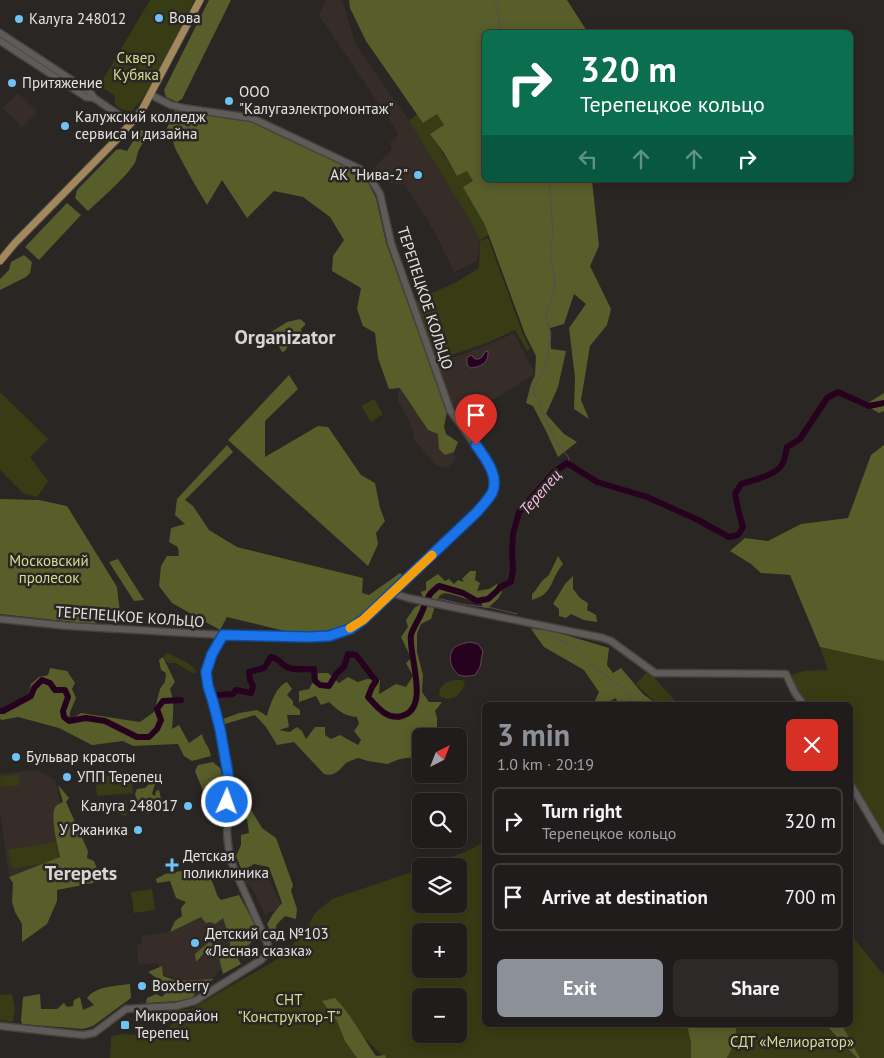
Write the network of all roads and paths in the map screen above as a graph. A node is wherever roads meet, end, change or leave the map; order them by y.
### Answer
1 (200, 0) edge
2 (0, 34) edge
3 (0, 41) edge
4 (151, 95) junction
5 (94, 98) junction
6 (130, 124) junction
7 (0, 261) edge
8 (392, 593) junction
9 (0, 619) edge
10 (223, 635) junction
11 (802, 702) edge
12 (853, 788) edge
13 (884, 841) edge
14 (0, 1026) edge

1 - 4 main road
2 - 5 street
3 - 5 street
4 - 6 main road
4 - 8 street, ТЕРЕПЕЦКОЕ КОЛЬЦО
5 - 6 street
6 - 7 main road
8 - 10 street, ТЕРЕПЕЦКОЕ КОЛЬЦО
8 - 11 street
9 - 10 street, ТЕРЕПЕЦКОЕ КОЛЬЦО
10 - 14 street
12 - 13 street

